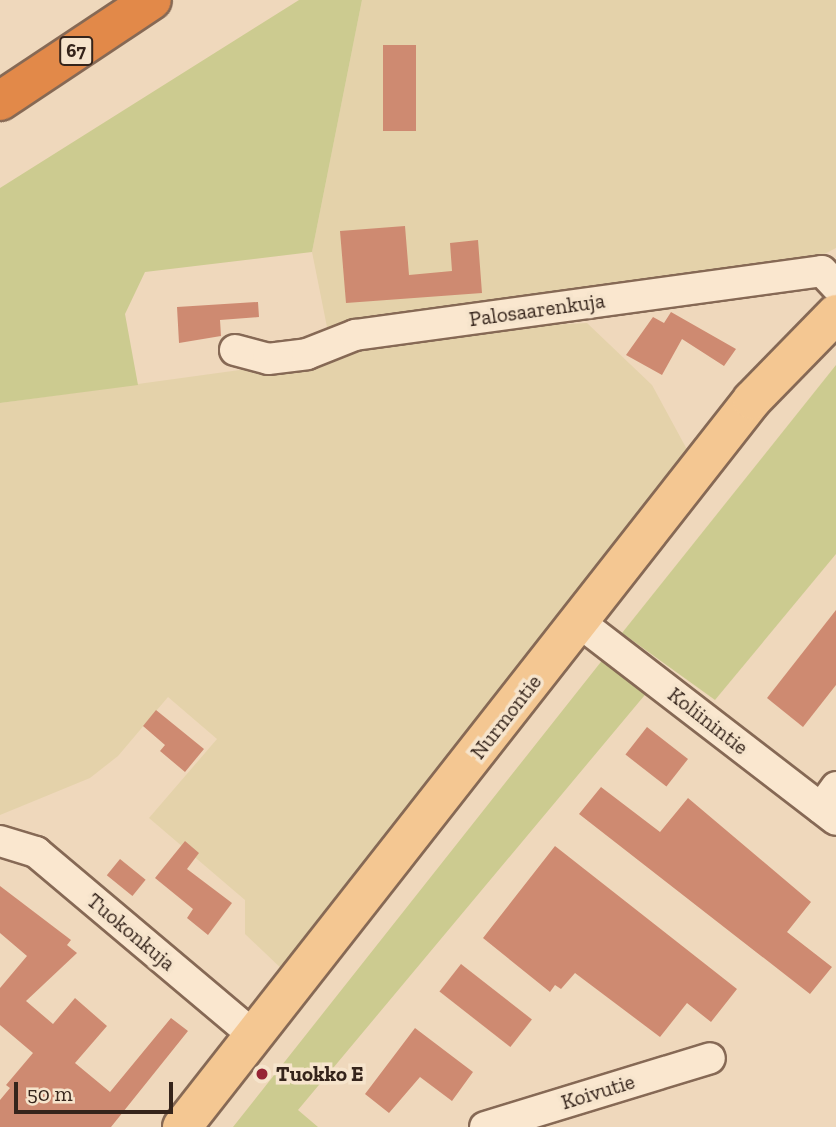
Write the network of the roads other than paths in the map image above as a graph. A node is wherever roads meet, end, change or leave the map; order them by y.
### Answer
1 (152, 0) edge
2 (0, 101) edge
3 (836, 286) edge
4 (836, 314) edge
5 (235, 350) dead end
6 (579, 622) junction
7 (831, 805) edge
8 (0, 841) edge
9 (256, 1037) junction
10 (710, 1058) dead end
11 (182, 1127) edge
12 (485, 1127) edge

1 - 2 highway, 67
3 - 5 street, Palosaarenkuja
4 - 6 main road, Nurmontie
6 - 7 street, Koliinintie
6 - 9 main road, Nurmontie
8 - 9 street, Tuokonkuja
9 - 11 main road, Nurmontie
10 - 12 street, Koivutie

